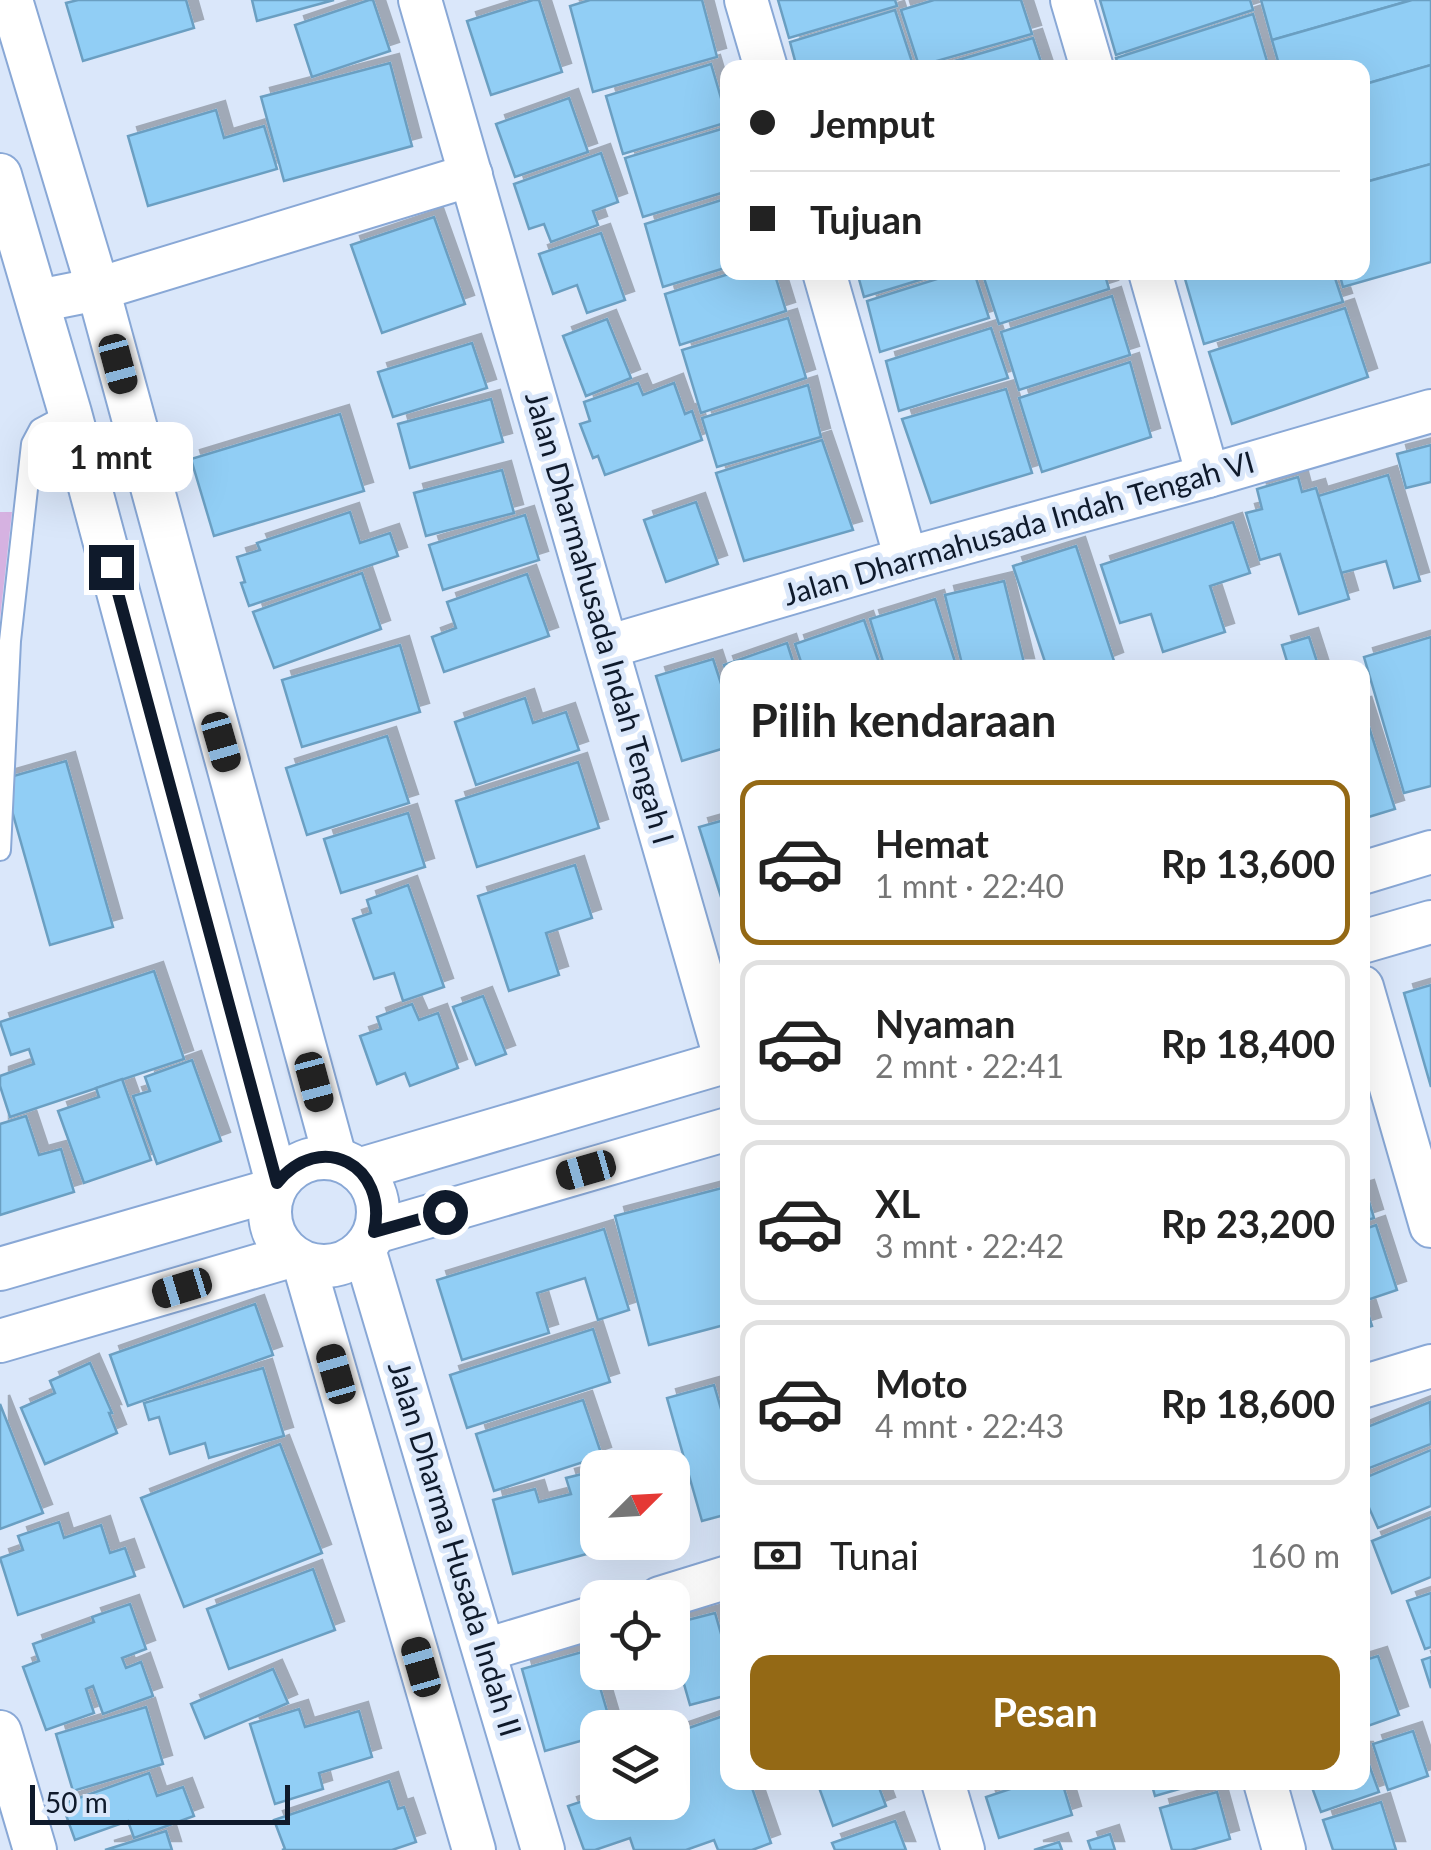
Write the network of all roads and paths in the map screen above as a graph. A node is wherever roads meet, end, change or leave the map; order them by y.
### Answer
1 (10, 0) edge
2 (420, 0) edge
3 (746, 0) edge
4 (1072, 0) edge
5 (764, 60) edge
6 (1090, 60) edge
7 (0, 174) edge
8 (471, 176) junction
9 (21, 274) edge
10 (826, 280) edge
11 (1152, 280) edge
12 (98, 288) junction
13 (1431, 411) edge
14 (70, 413) junction
15 (1208, 476) junction
16 (906, 559) junction
17 (607, 648) junction
18 (0, 850) edge
19 (1431, 852) edge
20 (1370, 870) edge
21 (1431, 922) edge
22 (1370, 940) edge
23 (1370, 1014) edge
24 (720, 1037) edge
25 (720, 1063) edge
26 (720, 1131) edge
27 (346, 1164) junction
28 (275, 1186) junction
29 (1431, 1226) edge
30 (369, 1241) junction
31 (298, 1260) junction
32 (0, 1269) edge
33 (0, 1341) edge
34 (1431, 1366) edge
35 (1370, 1385) edge
36 (720, 1579) edge
37 (690, 1589) edge
38 (580, 1621) edge
39 (485, 1650) junction
40 (0, 1732) edge
41 (946, 1790) edge
42 (1267, 1790) edge
43 (35, 1850) edge
44 (474, 1850) edge
45 (543, 1850) edge
46 (963, 1850) edge
47 (1284, 1850) edge

1 - 12 street
2 - 8 street, Jalan Dharmahusada Indah Tengah I
3 - 5 street
4 - 6 street
7 - 9 street
8 - 12 street
8 - 17 street, Jalan Dharmahusada Indah Tengah I
9 - 12 street
9 - 14 street
10 - 16 street
11 - 15 street
12 - 27 street
13 - 15 street, Jalan Dharmahusada Indah Tengah VI
14 - 18 lane
14 - 28 street
15 - 16 street, Jalan Dharmahusada Indah Tengah VI
16 - 17 street, Jalan Dharmahusada Indah Tengah VI
17 - 24 street, Jalan Dharmahusada Indah Tengah I
19 - 20 street
21 - 22 street
23 - 29 street
25 - 27 street
26 - 30 street
27 - 28 street
27 - 30 street
28 - 31 street
28 - 32 street
30 - 31 street
30 - 39 street, Jalan Dharma Husada Indah II
31 - 33 street
31 - 44 street, Jalan Dharma Husada Indah II
34 - 35 street
36 - 37 street
38 - 39 street
39 - 45 street, Jalan Dharma Husada Indah II
40 - 43 street
41 - 46 street
42 - 47 street

